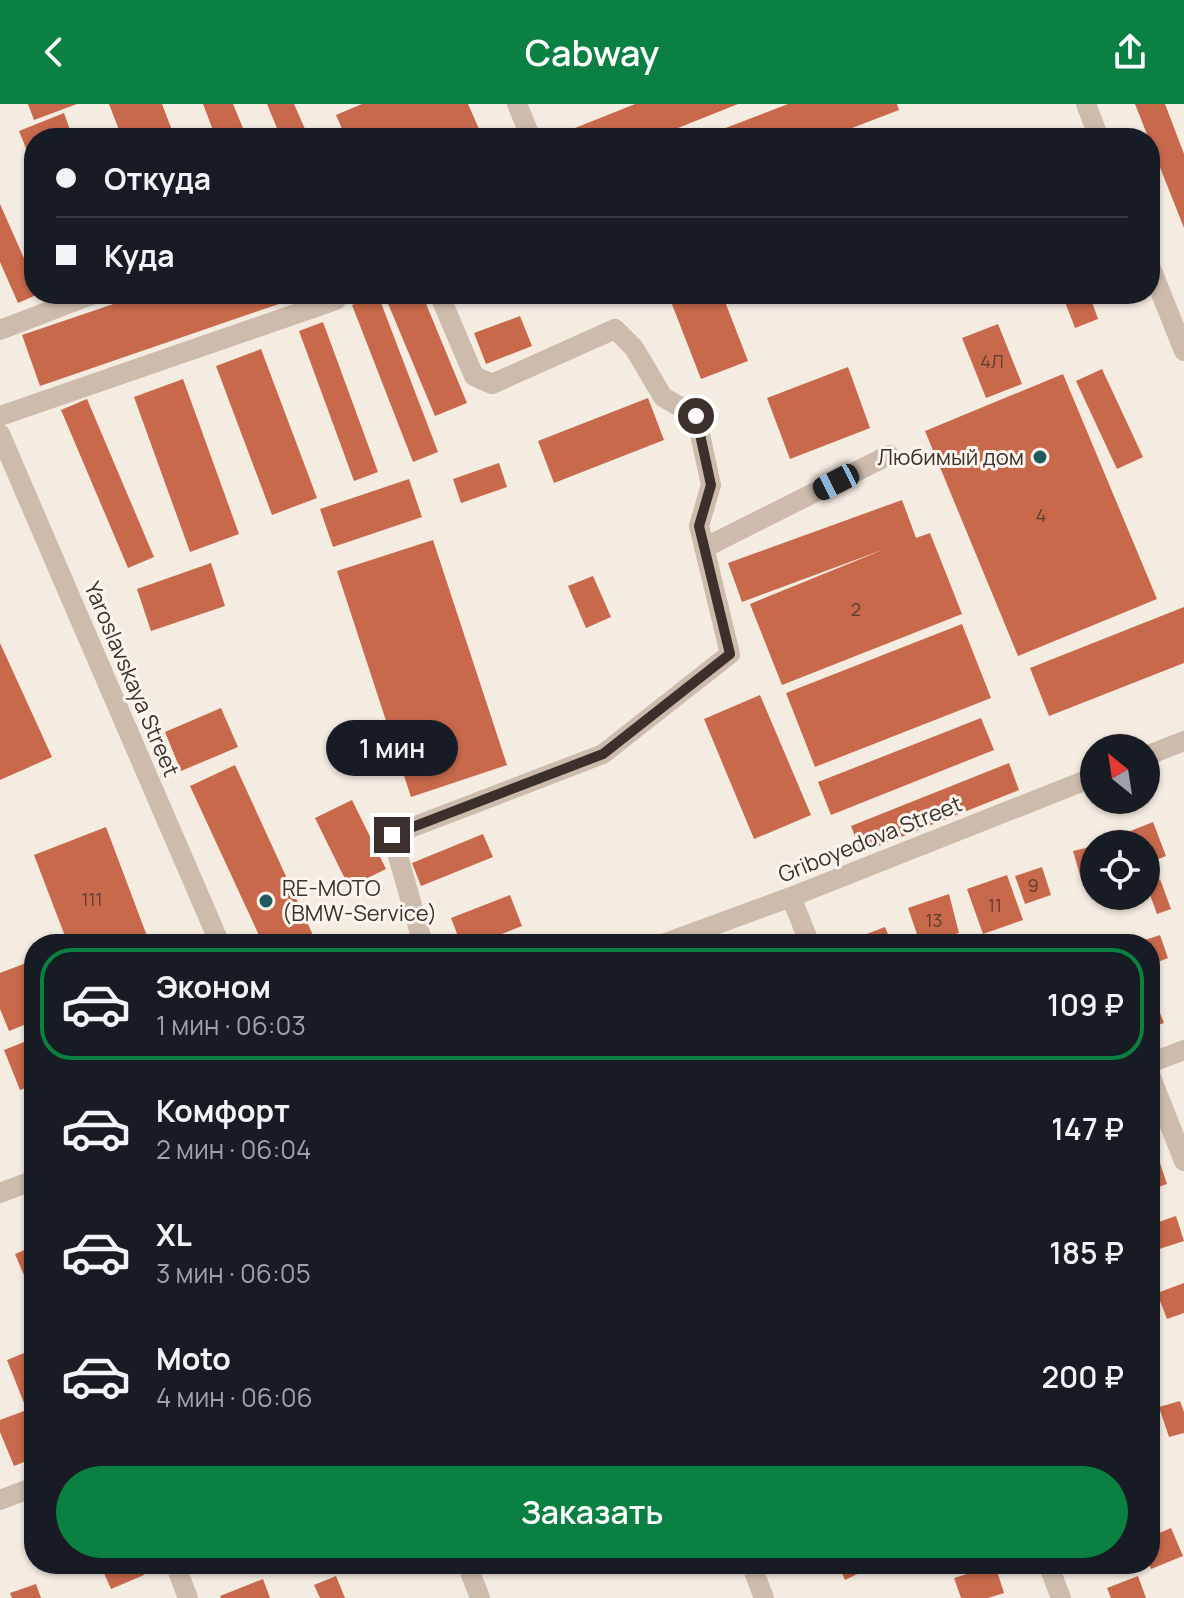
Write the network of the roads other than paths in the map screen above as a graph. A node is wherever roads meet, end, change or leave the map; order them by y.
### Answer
1 (517, 104) edge
2 (1086, 104) edge
3 (527, 128) edge
4 (1095, 128) edge
5 (1160, 291) edge
6 (68, 304) edge
7 (324, 304) edge
8 (443, 304) edge
9 (0, 330) edge
10 (1184, 351) edge
11 (0, 416) edge
12 (0, 434) edge
13 (889, 455) dead end
14 (704, 548) junction
15 (1184, 741) edge
16 (1160, 750) edge
17 (1080, 783) edge
18 (791, 897) junction
19 (216, 934) edge
20 (420, 934) edge
21 (690, 934) edge
22 (806, 934) edge
23 (1184, 1050) edge
24 (1160, 1059) edge
25 (1160, 1100) edge
26 (1184, 1161) edge
27 (24, 1184) edge
28 (0, 1193) edge
29 (24, 1491) edge
30 (0, 1500) edge
31 (179, 1574) edge
32 (471, 1574) edge
33 (755, 1574) edge
34 (1052, 1574) edge
35 (188, 1598) edge
36 (480, 1598) edge
37 (764, 1598) edge
38 (1061, 1598) edge

1 - 3 street
2 - 4 street
5 - 10 street
6 - 9 street
7 - 11 street
8 - 14 street
12 - 19 street, Yaroslavskaya Street
13 - 14 street
14 - 20 street
15 - 16 street
17 - 18 street, Griboyedova Street
18 - 21 street, Griboyedova Street
18 - 22 street
23 - 24 street
25 - 26 street
27 - 28 street
29 - 30 street
31 - 35 street
32 - 36 street
33 - 37 street
34 - 38 street

